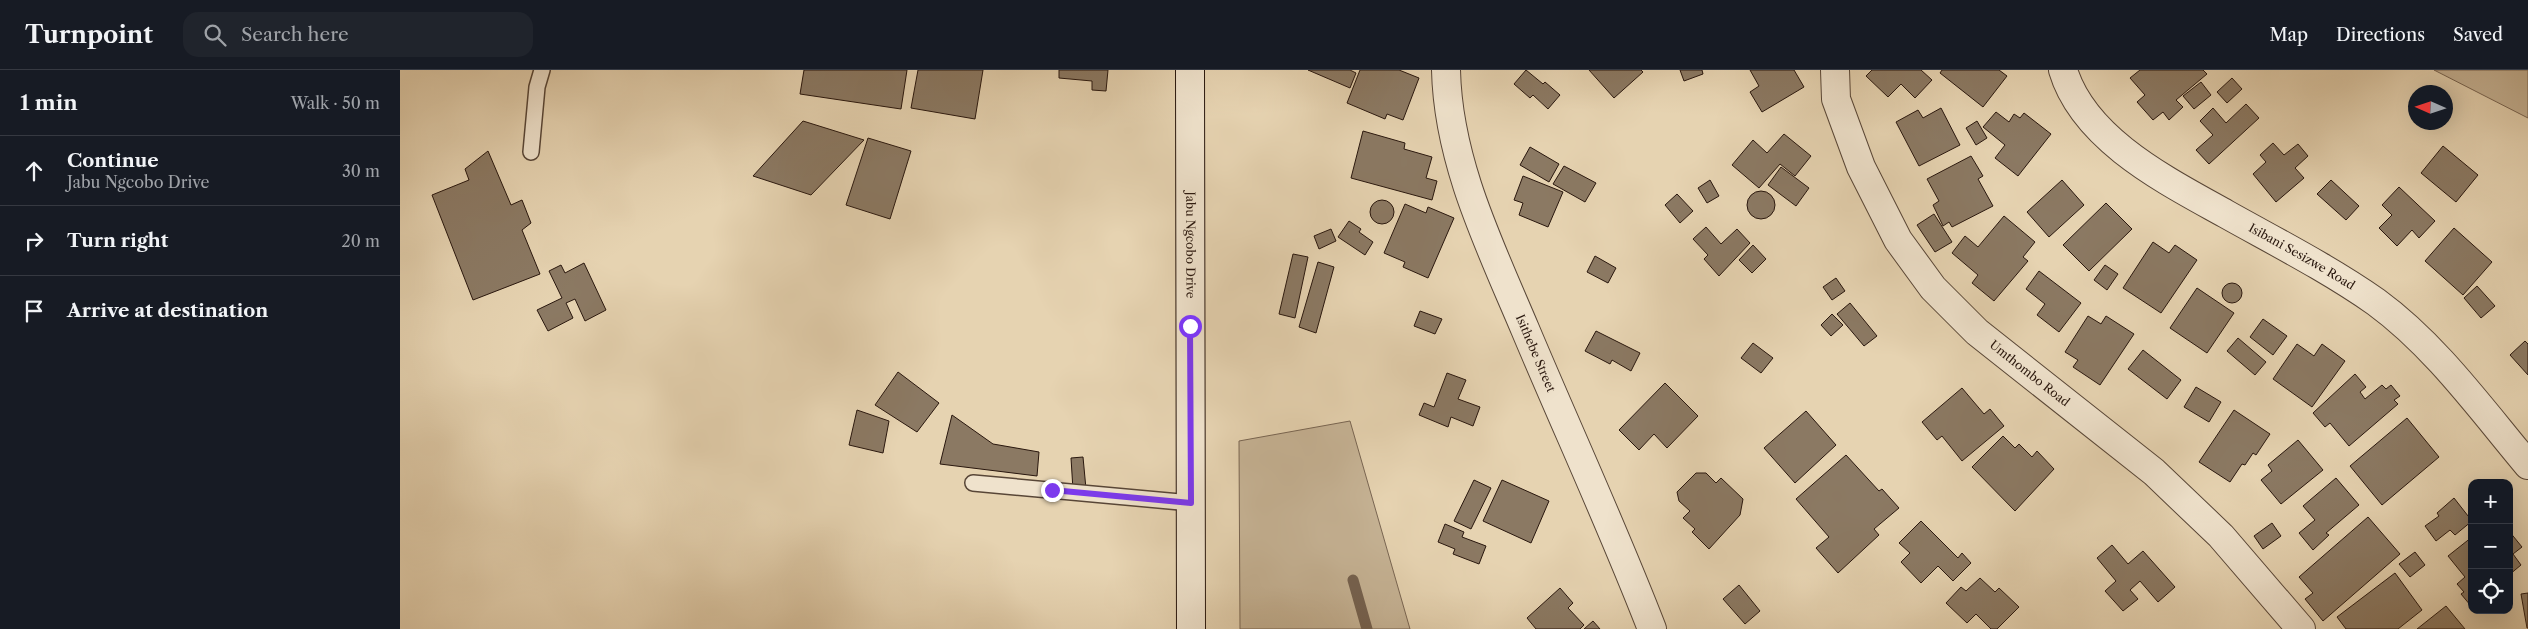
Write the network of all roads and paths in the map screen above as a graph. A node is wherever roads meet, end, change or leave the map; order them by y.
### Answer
1 (542, 70) edge
2 (1190, 70) edge
3 (1446, 70) edge
4 (1835, 70) edge
5 (2063, 70) edge
6 (531, 152) dead end
7 (2528, 465) edge
8 (973, 483) dead end
9 (1191, 503) junction
10 (1191, 629) edge
11 (1652, 629) edge
12 (2301, 629) edge

1 - 6 lane
2 - 9 street, Jabu Ngcobo Drive
3 - 11 street, Isithebe Street
4 - 12 street, Umthombo Road
5 - 7 street, Isibani Sesizwe Road
8 - 9 lane
9 - 10 street, Jabu Ngcobo Drive

